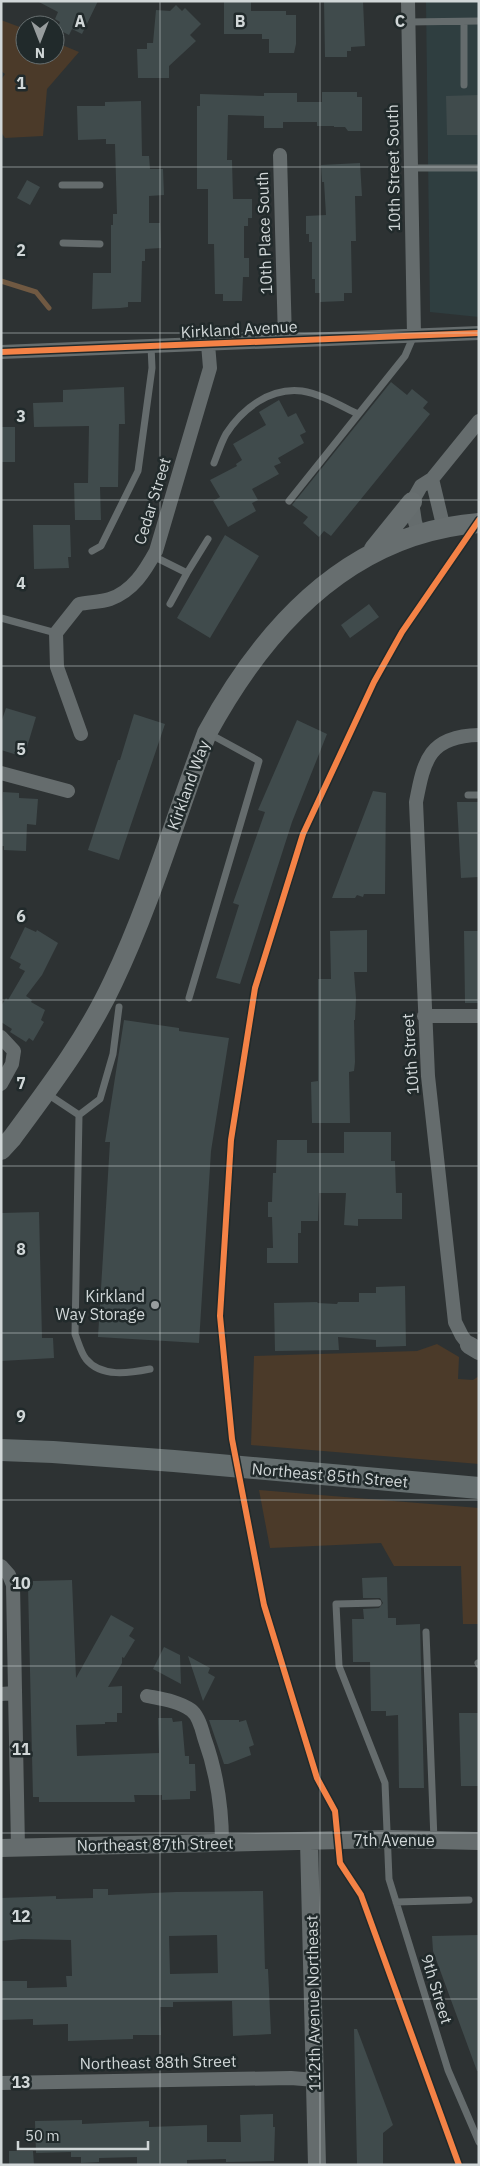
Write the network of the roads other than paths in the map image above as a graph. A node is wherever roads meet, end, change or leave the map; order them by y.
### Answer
1 (408, 1) edge
2 (479, 21) edge
3 (408, 22) junction
4 (464, 22) junction
5 (464, 85) dead end
6 (280, 155) dead end
7 (410, 168) junction
8 (479, 168) edge
9 (62, 185) dead end
10 (100, 185) dead end
11 (63, 243) dead end
12 (100, 244) dead end
13 (479, 333) edge
14 (414, 335) junction
15 (285, 340) junction
16 (208, 344) junction
17 (151, 346) junction
18 (1, 352) edge
19 (358, 414) junction
20 (479, 421) edge
21 (214, 463) dead end
22 (432, 479) junction
23 (289, 501) dead end
24 (412, 502) junction
25 (479, 524) edge
26 (444, 529) junction
27 (418, 534) junction
28 (208, 539) dead end
29 (92, 551) dead end
30 (372, 553) junction
31 (153, 556) junction
32 (187, 573) junction
33 (170, 604) dead end
34 (1, 618) edge
35 (56, 633) junction
36 (207, 733) junction
37 (82, 734) dead end
38 (479, 735) edge
39 (1, 773) edge
40 (68, 791) dead end
41 (468, 795) dead end
42 (479, 795) edge
43 (189, 998) dead end
44 (119, 1007) dead end
45 (424, 1016) junction
46 (479, 1016) edge
47 (1, 1037) edge
48 (1, 1084) edge
49 (45, 1093) junction
50 (79, 1115) junction
51 (1, 1150) edge
52 (474, 1348) edge
53 (150, 1369) dead end
54 (1, 1450) edge
55 (479, 1488) edge
56 (1, 1566) edge
57 (378, 1603) dead end
58 (426, 1632) dead end
59 (8, 1694) edge
60 (147, 1696) dead end
61 (387, 1839) junction
62 (434, 1840) junction
63 (309, 1841) junction
64 (479, 1841) edge
65 (222, 1843) junction
66 (10, 1848) edge
67 (469, 1900) dead end
68 (396, 1902) junction
69 (315, 2080) junction
70 (1, 2083) edge
71 (479, 2142) edge
72 (317, 2165) edge

1 - 3 street, 10th Street South
2 - 4 lane
3 - 4 lane
3 - 7 street, 10th Street South
4 - 5 lane
6 - 15 street, 10th Place South
7 - 8 lane
7 - 14 street, 10th Street South
9 - 10 lane
11 - 12 lane
13 - 14 street, Kirkland Avenue
14 - 15 street, Kirkland Avenue
14 - 19 lane
15 - 16 street, Kirkland Avenue
16 - 17 street, Kirkland Avenue
16 - 31 street, Cedar Street
17 - 18 street, Kirkland Avenue
17 - 29 lane
19 - 21 lane
19 - 23 lane
20 - 22 street
22 - 24 street
22 - 26 street
24 - 27 street
24 - 30 main road
25 - 26 main road, Kirkland Way
26 - 27 main road, Kirkland Way
27 - 30 main road, Kirkland Way
28 - 32 lane
30 - 36 main road, Kirkland Way
31 - 32 lane
31 - 35 street, Cedar Street
32 - 33 lane
34 - 35 lane
35 - 37 street
36 - 43 lane
36 - 49 main road, Kirkland Way
38 - 45 street, 10th Street
39 - 40 street
41 - 42 lane
44 - 50 lane
45 - 46 street
45 - 52 street, 10th Street
47 - 48 street
49 - 50 lane
49 - 51 main road, Kirkland Way
50 - 53 lane
54 - 55 main road, Northeast 85th Street
56 - 59 street
57 - 61 lane, 9th Street
58 - 62 lane
59 - 66 street
60 - 65 street
61 - 62 street, 7th Avenue
61 - 63 street, 7th Avenue
61 - 68 lane, 9th Street
62 - 64 street, 7th Avenue
63 - 65 street, Northeast 87th Street
63 - 69 street, 112th Avenue Northeast
65 - 66 street, Northeast 87th Street
67 - 68 lane
68 - 71 lane, 9th Street
69 - 70 street, Northeast 88th Street
69 - 72 street, 112th Avenue Northeast

